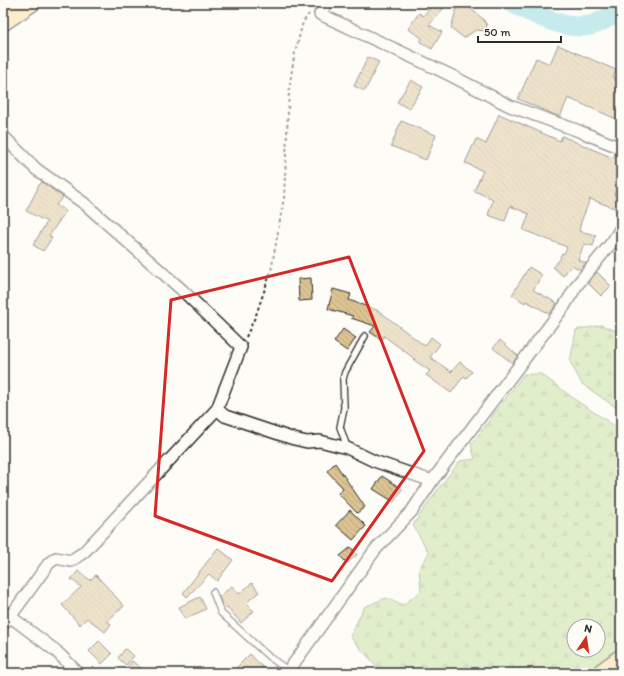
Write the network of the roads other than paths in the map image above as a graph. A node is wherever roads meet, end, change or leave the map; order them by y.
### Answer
1 (31, 3) edge
2 (327, 3) edge
3 (3, 22) edge
4 (3, 136) edge
5 (621, 148) edge
6 (621, 228) edge
7 (365, 336) dead end
8 (217, 409) junction
9 (347, 448) junction
10 (432, 481) junction
11 (213, 592) dead end
12 (5, 617) edge
13 (621, 660) edge
14 (288, 672) edge
15 (78, 673) edge
16 (603, 673) edge

1 - 3 main road
2 - 5 street
4 - 8 street
6 - 10 street
7 - 9 lane
8 - 9 street
8 - 12 street
9 - 10 street
10 - 14 street
11 - 14 lane
12 - 15 street
13 - 16 highway

